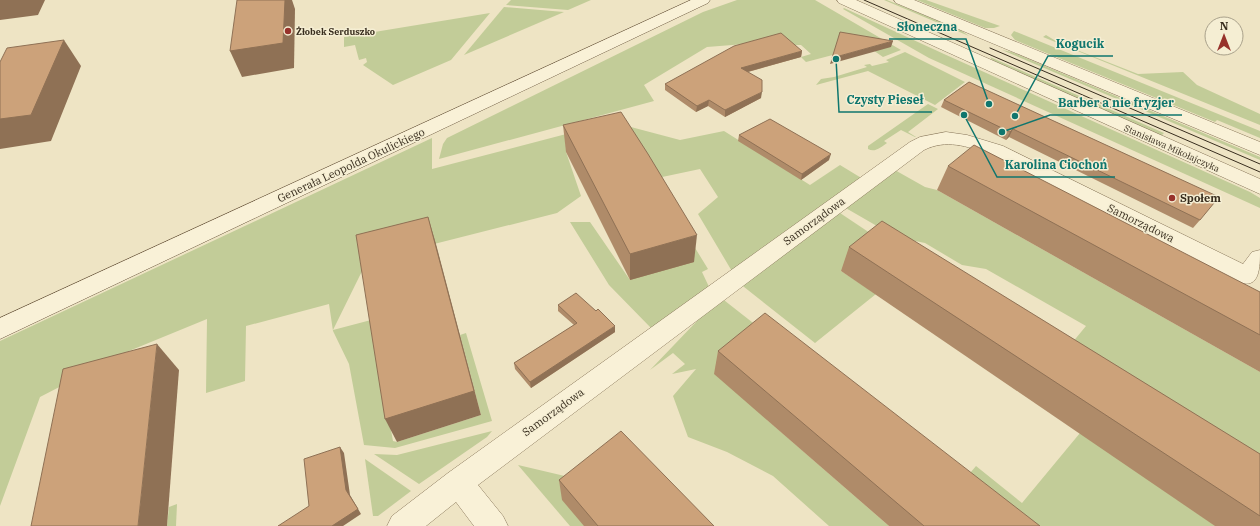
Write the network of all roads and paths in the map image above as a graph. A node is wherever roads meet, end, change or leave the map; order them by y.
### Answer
1 (703, 0) edge
2 (844, 0) edge
3 (901, 0) edge
4 (992, 38) junction
5 (966, 55) junction
6 (1260, 150) edge
7 (1260, 187) edge
8 (1260, 258) edge
9 (0, 329) edge
10 (458, 483) junction
11 (402, 526) edge
12 (493, 526) edge

1 - 9 street, Generała Leopolda Okulickiego
2 - 5 street, Stanisława Mikołajczyka
3 - 4 street
4 - 5 street
4 - 6 street
5 - 7 street, Stanisława Mikołajczyka
8 - 10 street, Samorządowa
10 - 11 street, Samorządowa
10 - 12 street

